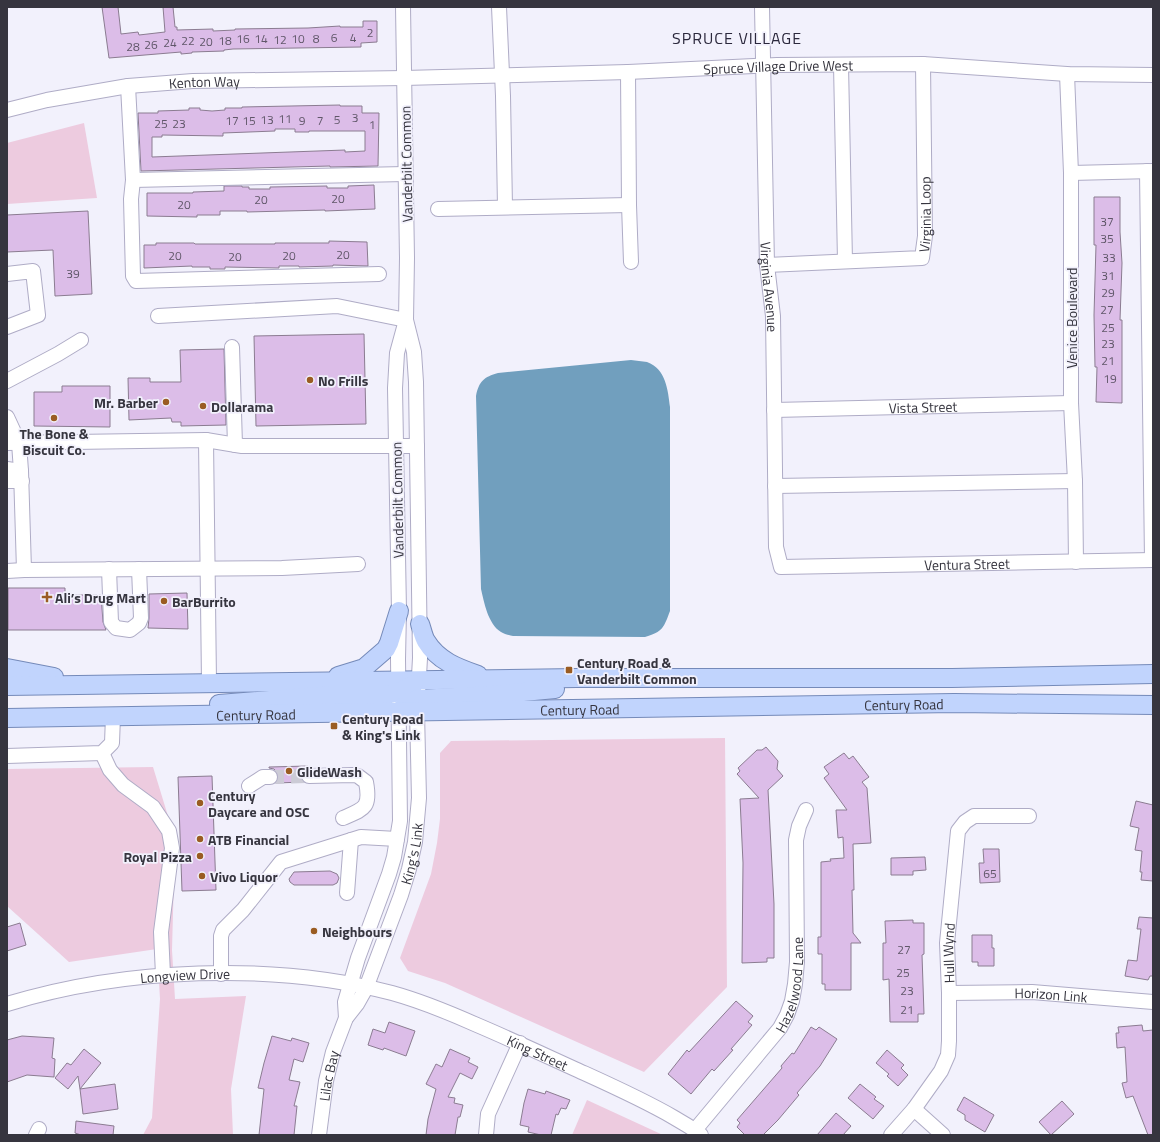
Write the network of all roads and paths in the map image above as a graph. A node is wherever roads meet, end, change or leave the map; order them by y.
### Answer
1 (403, 7) edge
2 (499, 7) edge
3 (762, 7) edge
4 (841, 64) junction
5 (923, 64) junction
6 (763, 65) junction
7 (628, 72) junction
8 (1067, 74) junction
9 (502, 75) junction
10 (1153, 75) edge
11 (404, 78) junction
12 (128, 86) junction
13 (7, 110) edge
14 (1150, 171) edge
15 (1071, 173) junction
16 (405, 174) junction
17 (133, 180) junction
18 (629, 206) junction
19 (505, 207) junction
20 (438, 209) dead end
21 (845, 261) junction
22 (631, 262) dead end
23 (767, 265) junction
24 (7, 274) edge
25 (379, 274) dead end
26 (158, 316) dead end
27 (406, 320) junction
28 (7, 327) edge
29 (81, 340) dead end
30 (232, 347) dead end
31 (7, 381) edge
32 (1071, 403) junction
33 (774, 410) junction
34 (7, 417) edge
35 (206, 440) junction
36 (13, 443) edge
37 (235, 445) junction
38 (395, 446) junction
39 (417, 446) junction
40 (7, 469) edge
41 (21, 476) junction
42 (7, 481) edge
43 (1075, 481) junction
44 (775, 486) junction
45 (1153, 560) edge
46 (1076, 562) junction
47 (358, 564) dead end
48 (781, 567) joint
49 (207, 568) junction
50 (109, 569) junction
51 (139, 569) junction
52 (24, 570) junction
53 (7, 571) edge
54 (399, 611) junction
55 (420, 624) junction
56 (7, 668) edge
57 (1153, 674) edge
58 (578, 678) junction
59 (492, 679) junction
60 (322, 681) junction
61 (420, 681) junction
62 (209, 682) junction
63 (98, 685) junction
64 (7, 686) edge
65 (398, 687) junction
66 (1153, 705) edge
67 (417, 706) junction
68 (399, 712) junction
69 (119, 716) junction
70 (7, 718) edge
71 (102, 753) junction
72 (7, 756) edge
73 (309, 776) tunnel mouth
74 (270, 777) tunnel mouth
75 (249, 786) dead end
76 (806, 810) dead end
77 (1029, 816) dead end
78 (343, 818) dead end
79 (397, 839) junction
80 (351, 840) junction
81 (347, 893) dead end
82 (221, 974) junction
83 (162, 975) junction
84 (350, 985) junction
85 (366, 988) junction
86 (949, 993) junction
87 (1153, 1002) edge
88 (7, 1004) edge
89 (346, 1018) junction
90 (520, 1044) junction
91 (914, 1109) junction
92 (698, 1133) edge
93 (319, 1135) edge
94 (486, 1135) edge
95 (891, 1135) edge
96 (943, 1135) edge

1 - 11 street, Vanderbilt Common
2 - 9 street
3 - 6 street, Virginia Avenue
4 - 5 street, Spruce Village Drive West
4 - 6 street, Spruce Village Drive West
4 - 21 street
5 - 8 street, Spruce Village Drive West
5 - 21 street, Virginia Loop
6 - 7 street, Spruce Village Drive West
6 - 23 street, Virginia Avenue
7 - 9 street, Spruce Village Drive West
7 - 18 street
8 - 10 street, Spruce Village Drive West
8 - 15 street, Venice Boulevard
9 - 11 street, Spruce Village Drive West
9 - 19 street
11 - 12 street, Kenton Way
11 - 16 street, Vanderbilt Common
12 - 13 street, Kenton Way
12 - 17 street
14 - 15 street
14 - 45 street
15 - 32 street, Venice Boulevard
16 - 17 street
16 - 27 street, Vanderbilt Common
17 - 25 street
18 - 19 street
18 - 22 street
19 - 20 street
21 - 23 street, Virginia Loop
23 - 33 street, Virginia Avenue
24 - 28 street
26 - 27 street
27 - 38 street, Vanderbilt Common
27 - 39 street, Vanderbilt Common
29 - 31 street
30 - 37 street
32 - 33 street, Vista Street
32 - 43 street, Venice Boulevard
33 - 44 street, Virginia Avenue
34 - 36 street
35 - 36 street
35 - 37 street
35 - 49 street
36 - 41 street
37 - 38 street
38 - 39 street
38 - 54 street, Vanderbilt Common
39 - 55 street, Vanderbilt Common
40 - 41 street
41 - 42 street
41 - 52 street
43 - 44 street
43 - 46 street, Venice Boulevard
44 - 48 street, Virginia Avenue
45 - 46 street, Ventura Street
46 - 48 street, Ventura Street
47 - 49 street
49 - 51 street
49 - 62 street
50 - 51 street
50 - 51 street
50 - 52 street
52 - 53 street
54 - 60 main road
54 - 65 street, Vanderbilt Common
55 - 59 main road
55 - 61 street, Vanderbilt Common
56 - 63 main road
57 - 58 main road, Century Road
58 - 59 main road, Century Road
58 - 67 main road
59 - 61 main road, Century Road
60 - 62 main road
60 - 65 main road
61 - 65 main road
61 - 67 street, King's Link
62 - 63 main road
63 - 64 main road
65 - 68 street, King's Link
65 - 69 main road
66 - 67 main road, Century Road
67 - 68 main road
67 - 85 street, King's Link
68 - 69 main road, Century Road
68 - 79 street, King's Link
69 - 70 main road, Century Road
69 - 71 street
71 - 72 street
71 - 83 street
73 - 78 street
74 - 75 street
76 - 92 street, Hazelwood Lane
77 - 86 street, Hull Wynd
79 - 80 street
79 - 84 street, King's Link
80 - 81 street
80 - 82 street
82 - 83 street, Longview Drive
82 - 84 street, Longview Drive
83 - 88 street, Longview Drive
84 - 85 street, Longview Drive
84 - 89 street, Lilac Bay
85 - 89 street, Lilac Bay
85 - 90 street, King Street
86 - 87 street, Horizon Link
86 - 91 street, Hull Wynd
89 - 93 street, Lilac Bay
90 - 92 street, King Street
90 - 94 street
91 - 95 street, Hull Wynd
91 - 96 street

